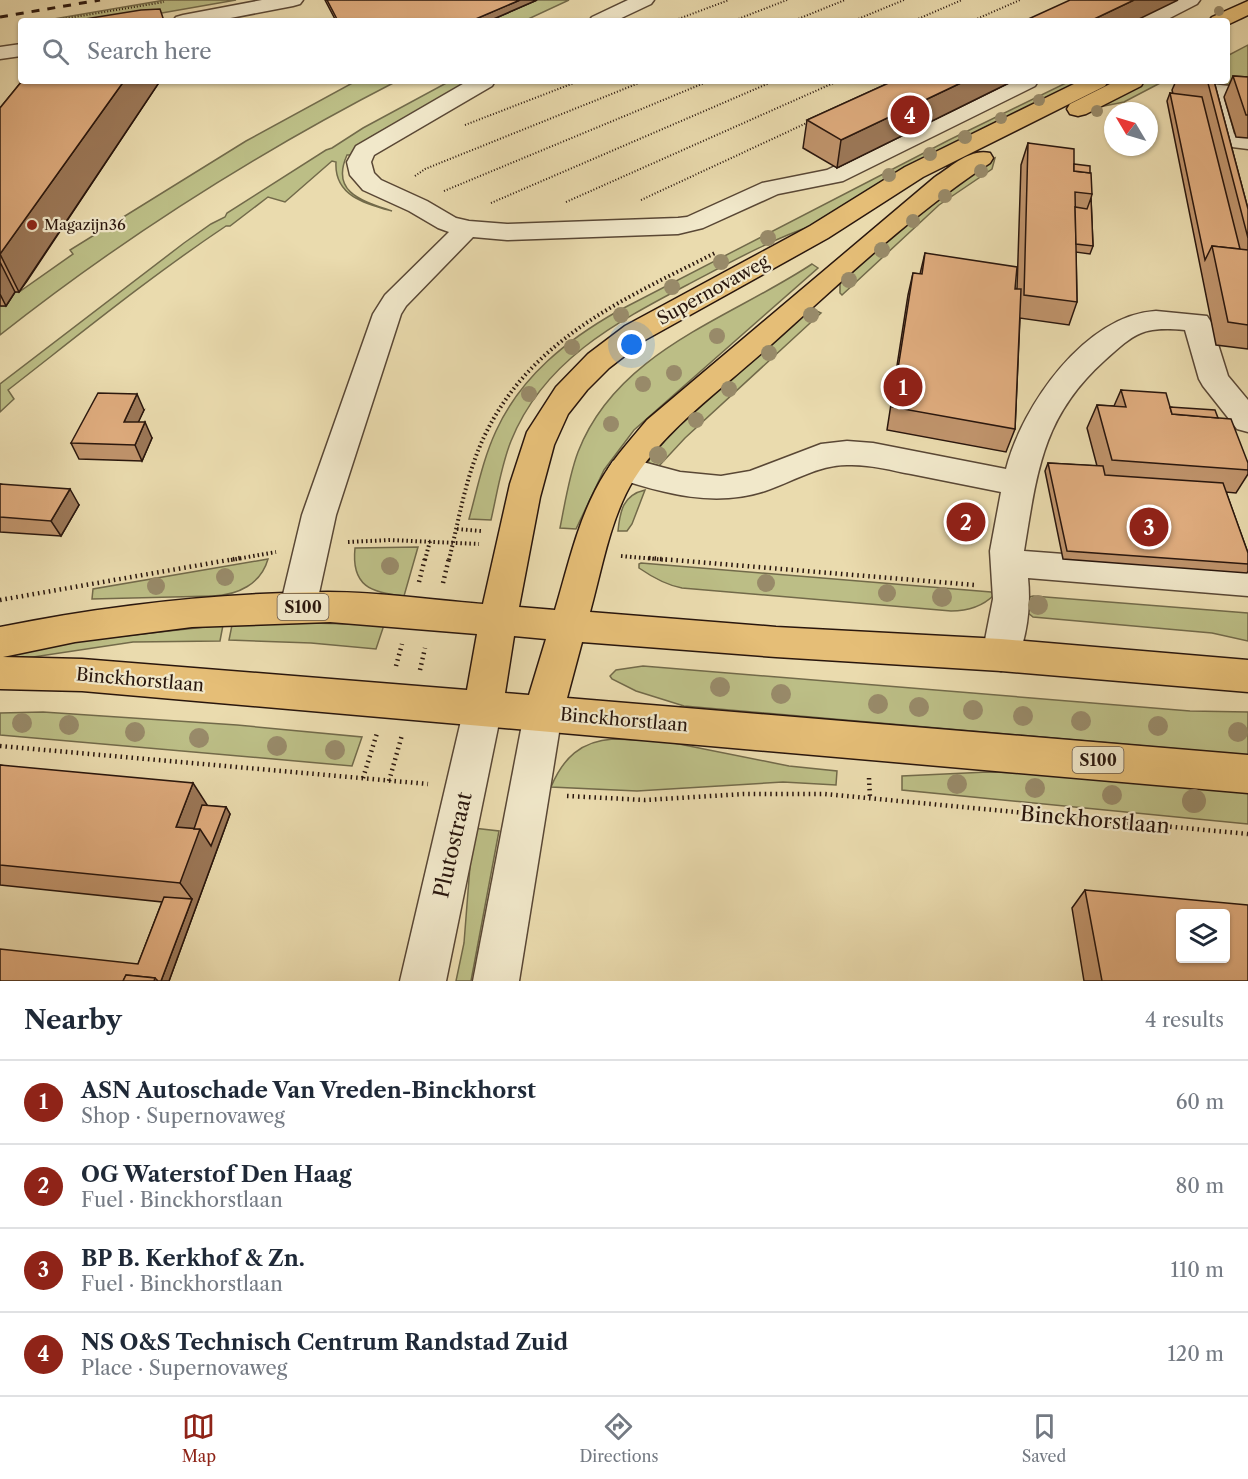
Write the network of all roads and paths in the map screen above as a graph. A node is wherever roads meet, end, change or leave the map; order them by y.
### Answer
1 (293, 0) edge
2 (644, 0) edge
3 (729, 0) edge
4 (787, 0) edge
5 (845, 0) edge
6 (904, 0) edge
7 (962, 0) edge
8 (1020, 0) edge
9 (1190, 0) edge
10 (167, 2) dead end
11 (1248, 7) edge
12 (69, 18) edge
13 (199, 18) edge
14 (605, 18) edge
15 (682, 18) edge
16 (741, 18) edge
17 (800, 18) edge
18 (860, 18) edge
19 (920, 18) edge
20 (979, 18) edge
21 (1154, 18) edge
22 (1225, 18) edge
23 (1248, 23) edge
24 (1230, 32) edge
25 (18, 50) edge
26 (0, 53) edge
27 (478, 84) edge
28 (571, 84) edge
29 (637, 84) edge
30 (702, 84) edge
31 (768, 84) edge
32 (831, 84) edge
33 (1021, 84) edge
34 (1091, 84) edge
35 (1126, 84) edge
36 (1248, 95) edge
37 (812, 121) edge
38 (458, 128) dead end
39 (1248, 142) edge
40 (380, 190) junction
41 (443, 191) dead end
42 (640, 200) dead end
43 (560, 204) dead end
44 (456, 231) junction
45 (1248, 421) edge
46 (624, 469) junction
47 (1020, 484) junction
48 (430, 541) junction
49 (454, 542) junction
50 (483, 545) dead end
51 (311, 546) junction
52 (646, 558) dead end
53 (1010, 575) junction
54 (1248, 582) edge
55 (442, 585) dead end
56 (0, 600) edge
57 (298, 607) junction
58 (411, 612) junction
59 (497, 619) junction
60 (570, 625) junction
61 (0, 642) edge
62 (1001, 655) junction
63 (0, 673) edge
64 (1248, 676) edge
65 (387, 701) junction
66 (483, 708) junction
67 (543, 714) junction
68 (400, 742) dead end
69 (0, 746) edge
70 (1248, 774) edge
71 (869, 776) dead end
72 (363, 778) junction
73 (389, 780) junction
74 (429, 784) dead end
75 (563, 796) dead end
76 (870, 798) junction
77 (1248, 834) edge
78 (423, 981) edge
79 (496, 981) edge

1 - 13 street
2 - 14 street
3 - 15 path
4 - 16 path
5 - 17 path
6 - 18 path
7 - 19 path
8 - 20 path
9 - 21 street
10 - 12 path
11 - 22 main road
23 - 24 main road
25 - 26 street
27 - 40 street
28 - 38 path
29 - 40 path
30 - 41 path
31 - 44 path
32 - 43 path
33 - 44 street
34 - 59 main road, Supernovaweg
35 - 46 main road
36 - 39 street
37 - 42 path
40 - 44 street
44 - 51 street
45 - 47 street
46 - 47 street
46 - 60 main road
47 - 53 street
48 - 49 path
48 - 51 path
48 - 58 path
49 - 50 path
49 - 55 path
51 - 56 path
51 - 57 street
52 - 53 path
53 - 54 street
53 - 62 street
57 - 58 main road, S100
57 - 61 main road, S100
58 - 59 main road, S100
58 - 65 path
59 - 60 main road, S100
59 - 66 main road, Supernovaweg
60 - 62 main road, S100
60 - 67 main road
62 - 64 main road, S100
63 - 65 main road, Binckhorstlaan / S100
65 - 66 main road, Binckhorstlaan / S100
65 - 72 path
66 - 67 main road, Binckhorstlaan / S100
66 - 78 street, Plutostraat
67 - 70 main road, Binckhorstlaan / S100
67 - 79 street
68 - 73 path
69 - 72 path
71 - 76 path
72 - 73 path
73 - 74 path
75 - 76 path, Binckhorstlaan
76 - 77 path, Binckhorstlaan

